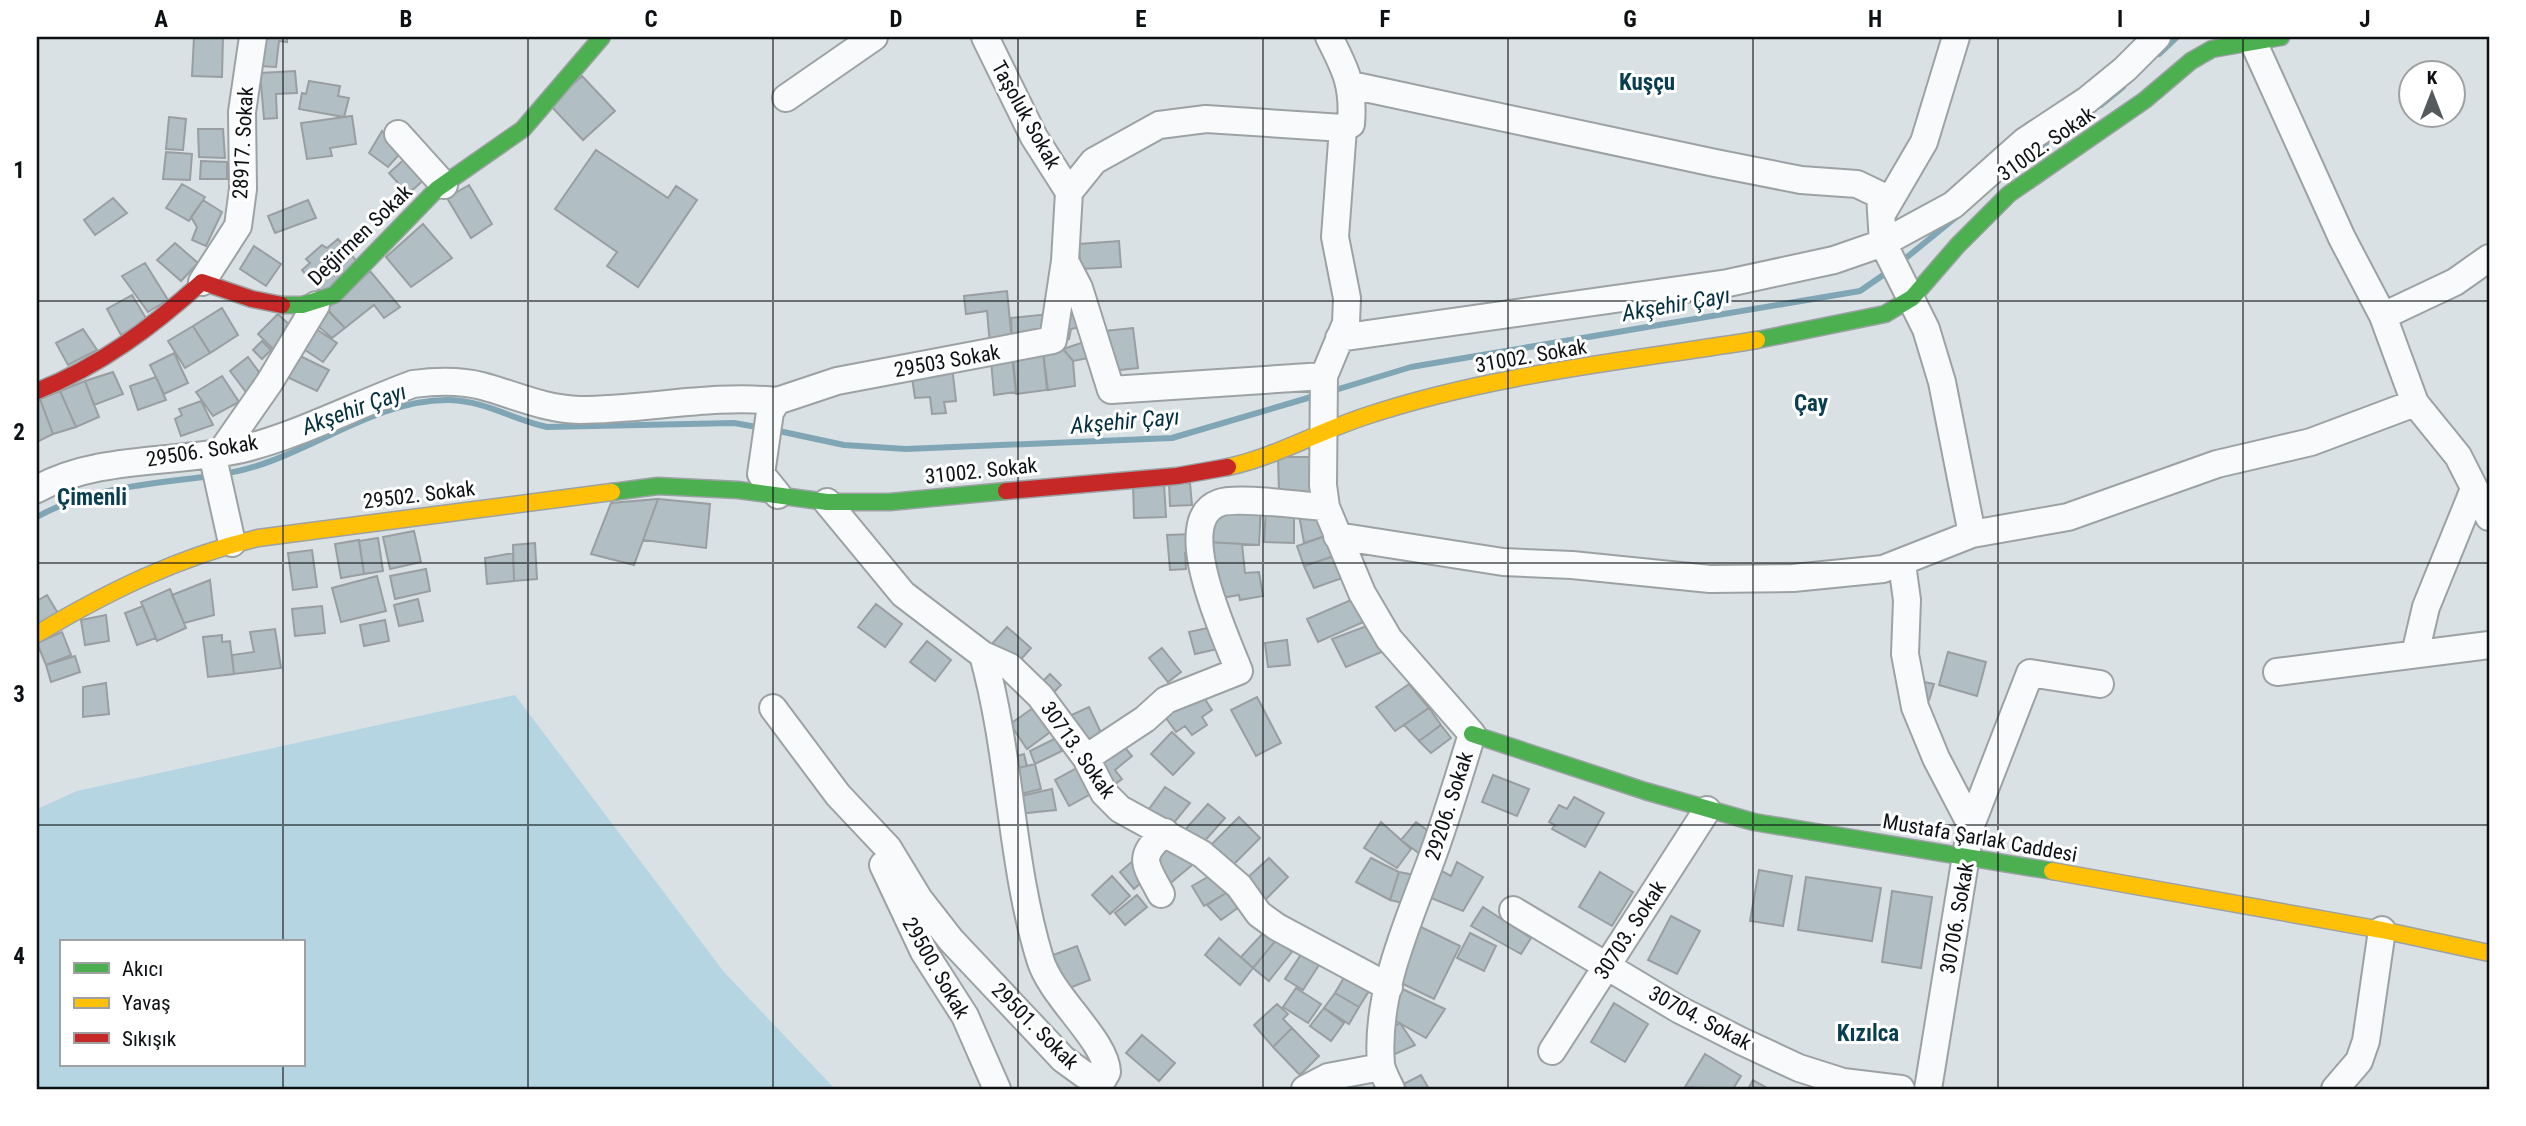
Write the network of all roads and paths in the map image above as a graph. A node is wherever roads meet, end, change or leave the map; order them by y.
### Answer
1 (253, 37) edge
2 (602, 37) edge
3 (874, 37) edge
4 (985, 37) edge
5 (1329, 37) edge
6 (1955, 37) edge
7 (2157, 37) edge
8 (2281, 37) edge
9 (2252, 40) edge
10 (1350, 85) junction
11 (786, 98) dead end
12 (1343, 128) junction
13 (398, 134) dead end
14 (444, 185) junction
15 (1069, 192) junction
16 (1882, 214) junction
17 (1884, 243) junction
18 (2489, 258) edge
19 (1065, 261) junction
20 (202, 282) junction
21 (1912, 298) junction
22 (316, 305) junction
23 (2383, 316) junction
24 (1339, 338) junction
25 (1324, 376) junction
26 (37, 391) edge
27 (2415, 403) junction
28 (773, 406) junction
29 (1324, 434) junction
30 (218, 457) junction
31 (37, 489) edge
32 (2474, 489) junction
33 (778, 495) junction
34 (827, 502) junction
35 (1326, 507) junction
36 (2489, 517) edge
37 (229, 533) junction
38 (1972, 534) junction
39 (1337, 536) junction
40 (1902, 564) junction
41 (37, 634) edge
42 (2489, 645) edge
43 (2415, 654) junction
44 (983, 655) junction
45 (2277, 672) dead end
46 (2100, 684) dead end
47 (773, 708) dead end
48 (1472, 734) junction
49 (1086, 758) junction
50 (1707, 810) junction
51 (1971, 825) junction
52 (1165, 832) junction
53 (888, 848) junction
54 (1968, 856) junction
55 (1161, 894) dead end
56 (1513, 910) dead end
57 (2382, 930) junction
58 (2489, 953) edge
59 (1606, 967) junction
60 (1389, 987) junction
61 (1552, 1051) dead end
62 (1386, 1078) edge
63 (997, 1089) edge
64 (1305, 1089) edge
65 (1901, 1089) edge
66 (1928, 1089) edge
67 (2335, 1089) edge

1 - 20 street, 28917. Sokak
2 - 14 street, Değirmen Sokak
3 - 11 street
4 - 15 street, Taşoluk Sokak
5 - 10 street
6 - 16 street
7 - 17 street
8 - 9 street, 31002. Sokak
9 - 21 street, 31002. Sokak
9 - 23 street
10 - 12 street
10 - 16 street
12 - 15 street
12 - 24 street
13 - 14 street
14 - 22 street, Değirmen Sokak
15 - 19 street
16 - 17 street
17 - 21 street
17 - 24 street
18 - 23 street
19 - 25 street
19 - 28 street, 29503 Sokak
20 - 22 street, Değirmen Sokak
20 - 26 street
21 - 29 street, 31002. Sokak
21 - 38 street
22 - 30 street
23 - 27 street
24 - 25 street
25 - 29 street, 29206. Sokak
27 - 32 street
27 - 38 street
28 - 30 street, 29506. Sokak
28 - 33 street
29 - 34 street, 31002. Sokak
29 - 35 street, 29206. Sokak
30 - 31 street, 29506. Sokak
30 - 37 street
32 - 36 street
32 - 43 street
33 - 34 street, 29502. Sokak
33 - 37 street, 29502. Sokak
34 - 44 street, 30713. Sokak
35 - 39 street, 29206. Sokak
35 - 49 street
37 - 41 street, 29502. Sokak
38 - 40 street
39 - 40 street
39 - 48 street, 29206. Sokak
40 - 51 street
42 - 43 street
43 - 45 street
44 - 49 street, 30713. Sokak
44 - 53 street, 29501. Sokak
46 - 51 street, 30706. Sokak
47 - 53 street, 29501. Sokak
48 - 50 street, Mustafa Şarlak Caddesi
48 - 60 street, 29206. Sokak
49 - 52 street, 30713. Sokak
50 - 54 street, Mustafa Şarlak Caddesi
50 - 59 street, 30703. Sokak
51 - 54 street, 30706. Sokak
52 - 55 street
52 - 60 street, 30713. Sokak
53 - 63 street, 29500. Sokak
54 - 57 street, Mustafa Şarlak Caddesi
54 - 66 street, 30706. Sokak
56 - 59 street, 30704. Sokak
57 - 58 street, Mustafa Şarlak Caddesi
57 - 67 street
59 - 61 street, 30703. Sokak
59 - 65 street, 30704. Sokak
60 - 62 street, 29206. Sokak
62 - 64 street

